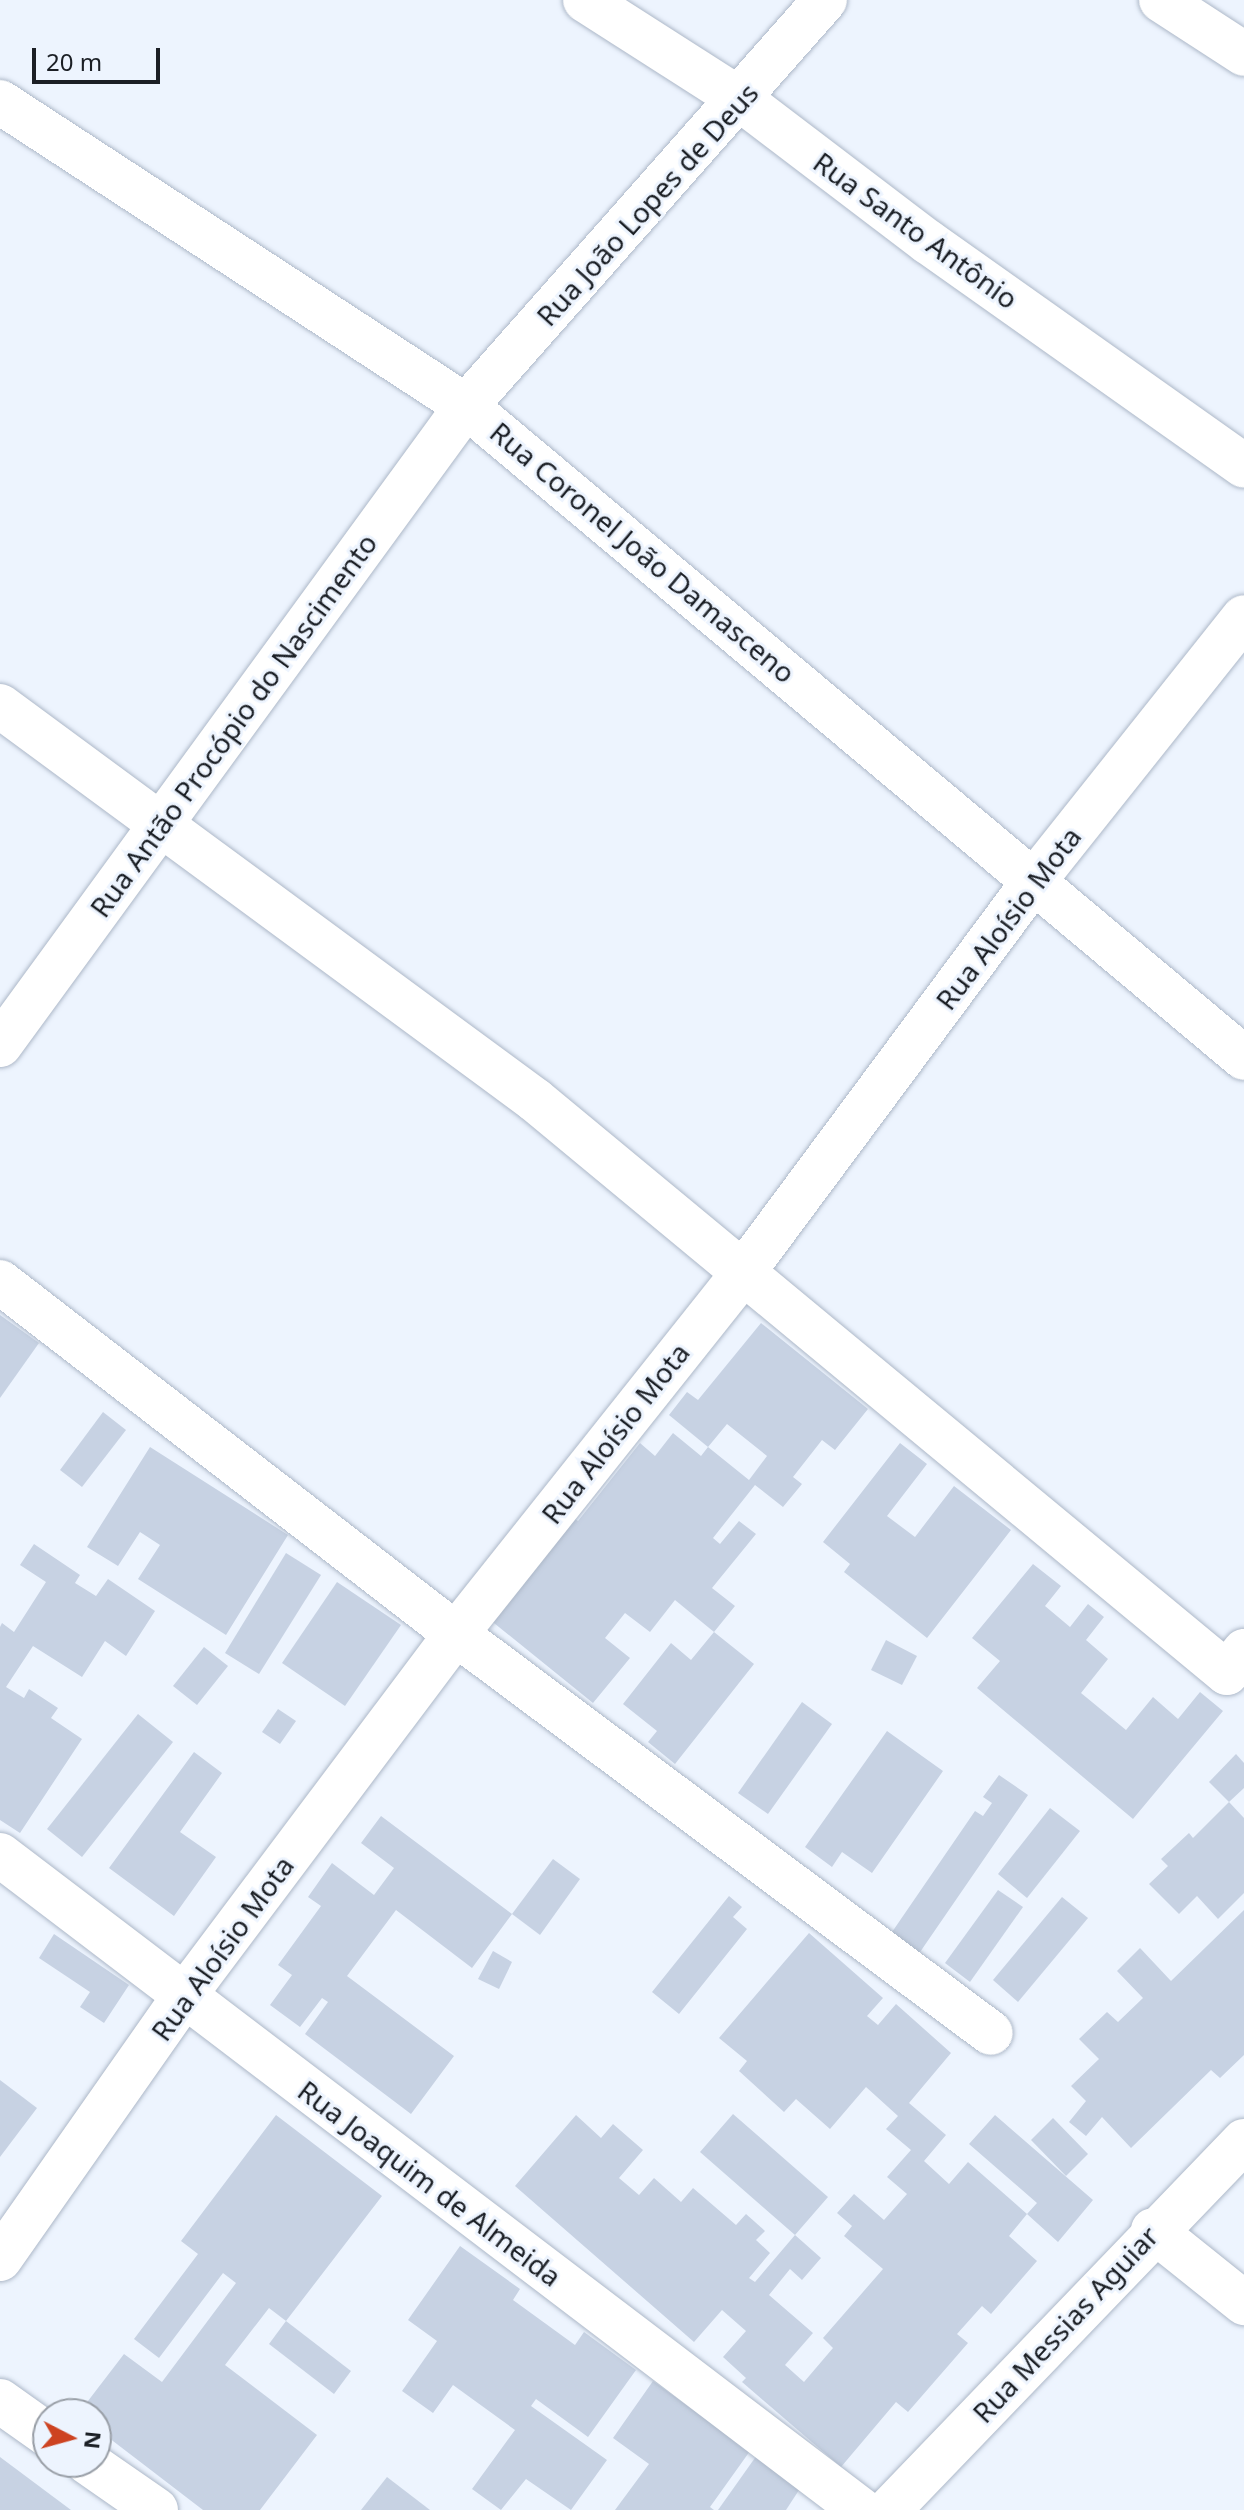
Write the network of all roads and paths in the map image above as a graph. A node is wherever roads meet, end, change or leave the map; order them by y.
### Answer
1 (585, 0) edge
2 (825, 0) edge
3 (1161, 0) edge
4 (1244, 54) edge
5 (740, 99) junction
6 (0, 102) edge
7 (466, 406) junction
8 (1244, 466) edge
9 (1244, 617) edge
10 (0, 706) edge
11 (160, 824) junction
12 (1034, 881) junction
13 (0, 1045) edge
14 (1244, 1058) edge
15 (742, 1274) junction
16 (0, 1282) edge
17 (456, 1634) junction
18 (1235, 1662) edge
19 (0, 1855) edge
20 (184, 1996) junction
21 (991, 2033) dead end
22 (1244, 2141) edge
23 (1153, 2230) junction
24 (0, 2259) edge
25 (1244, 2303) edge
26 (0, 2401) edge
27 (32, 2424) edge
28 (110, 2478) edge
29 (156, 2510) edge
30 (861, 2510) edge
31 (889, 2510) edge

1 - 5 street, Rua Santo Antônio
2 - 5 street, Rua João Lopes de Deus
3 - 4 street
5 - 7 street, Rua João Lopes de Deus
5 - 8 street, Rua Santo Antônio
6 - 7 street, Rua Coronel João Damasceno
7 - 11 street, Rua Antão Procópio do Nascimento
7 - 12 street, Rua Coronel João Damasceno
9 - 12 street, Rua Aloísio Mota
10 - 11 street
11 - 13 street, Rua Antão Procópio do Nascimento
11 - 15 street
12 - 14 street, Rua Coronel João Damasceno
12 - 15 street, Rua Aloísio Mota
15 - 17 street, Rua Aloísio Mota
15 - 18 street
16 - 17 street
17 - 20 street, Rua Aloísio Mota
17 - 21 street
19 - 20 street, Rua Joaquim de Almeida
20 - 24 street, Rua Aloísio Mota
20 - 30 street, Rua Joaquim de Almeida
22 - 23 street, Rua Messias Aguiar
23 - 25 street
23 - 31 street, Rua Messias Aguiar
26 - 27 street
28 - 29 street

